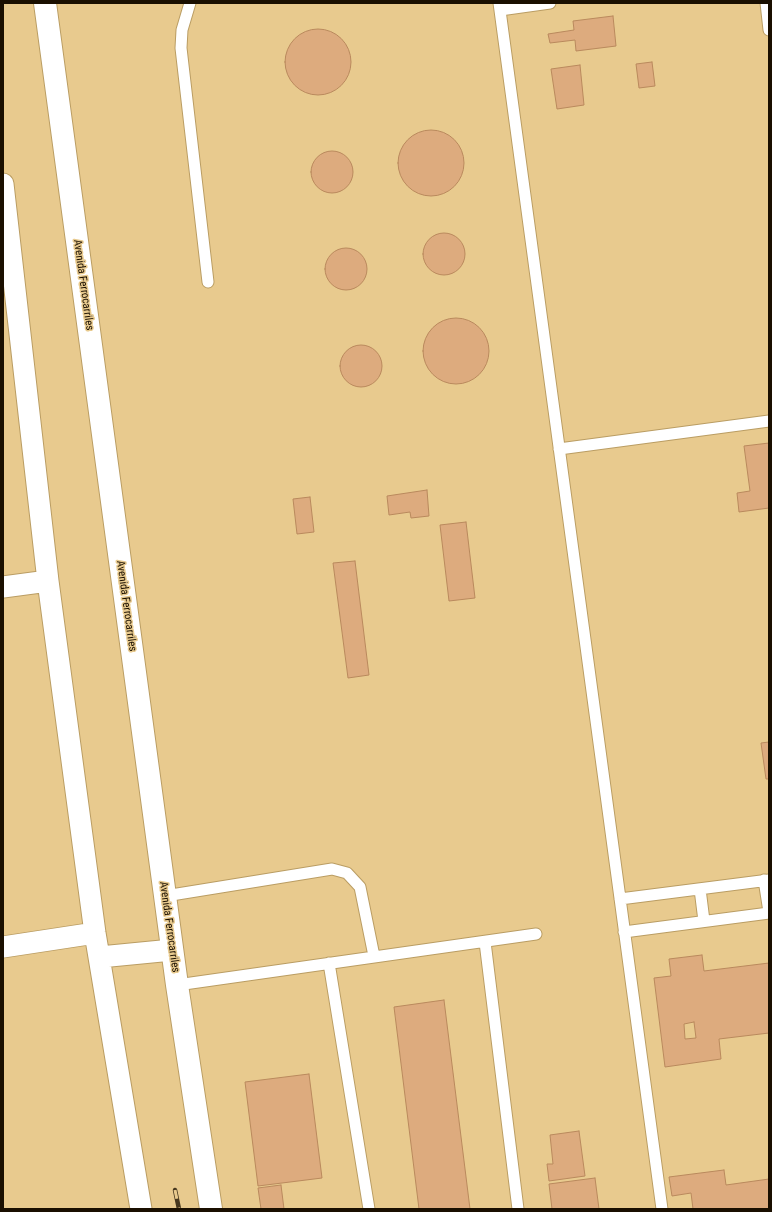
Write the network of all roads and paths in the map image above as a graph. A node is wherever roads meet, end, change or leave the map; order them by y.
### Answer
1 (45, 3) edge
2 (190, 3) edge
3 (550, 3) edge
4 (766, 3) edge
5 (499, 6) edge
6 (769, 30) edge
7 (3, 184) edge
8 (6, 228) edge
9 (208, 282) dead end
10 (769, 421) edge
11 (559, 450) junction
12 (48, 581) junction
13 (3, 587) edge
14 (767, 880) edge
15 (700, 889) junction
16 (165, 896) junction
17 (620, 899) junction
18 (769, 912) edge
19 (704, 921) junction
20 (624, 932) junction
21 (96, 933) junction
22 (536, 934) dead end
23 (485, 942) junction
24 (3, 947) edge
25 (172, 950) junction
26 (374, 956) junction
27 (100, 957) junction
28 (329, 963) junction
29 (177, 985) junction
30 (141, 1209) edge
31 (211, 1209) edge
32 (369, 1209) edge
33 (518, 1209) edge
34 (662, 1209) edge

1 - 16 main road, Avenida Ferrocarriles
2 - 9 lane
3 - 5 lane
4 - 6 lane
5 - 11 lane
7 - 8 street
8 - 12 street
10 - 11 lane
11 - 17 lane
12 - 13 street
12 - 21 street
14 - 15 lane
14 - 18 lane
15 - 17 lane
15 - 19 lane
16 - 25 main road, Avenida Ferrocarriles
16 - 26 lane
17 - 20 lane
18 - 19 lane
19 - 20 lane
20 - 34 lane
21 - 24 street
21 - 27 street
22 - 23 lane
23 - 26 lane
23 - 33 lane
25 - 27 street
25 - 29 main road, Avenida Ferrocarriles
26 - 28 lane
27 - 30 street
28 - 29 lane
28 - 32 lane
29 - 31 main road, Avenida Ferrocarriles

